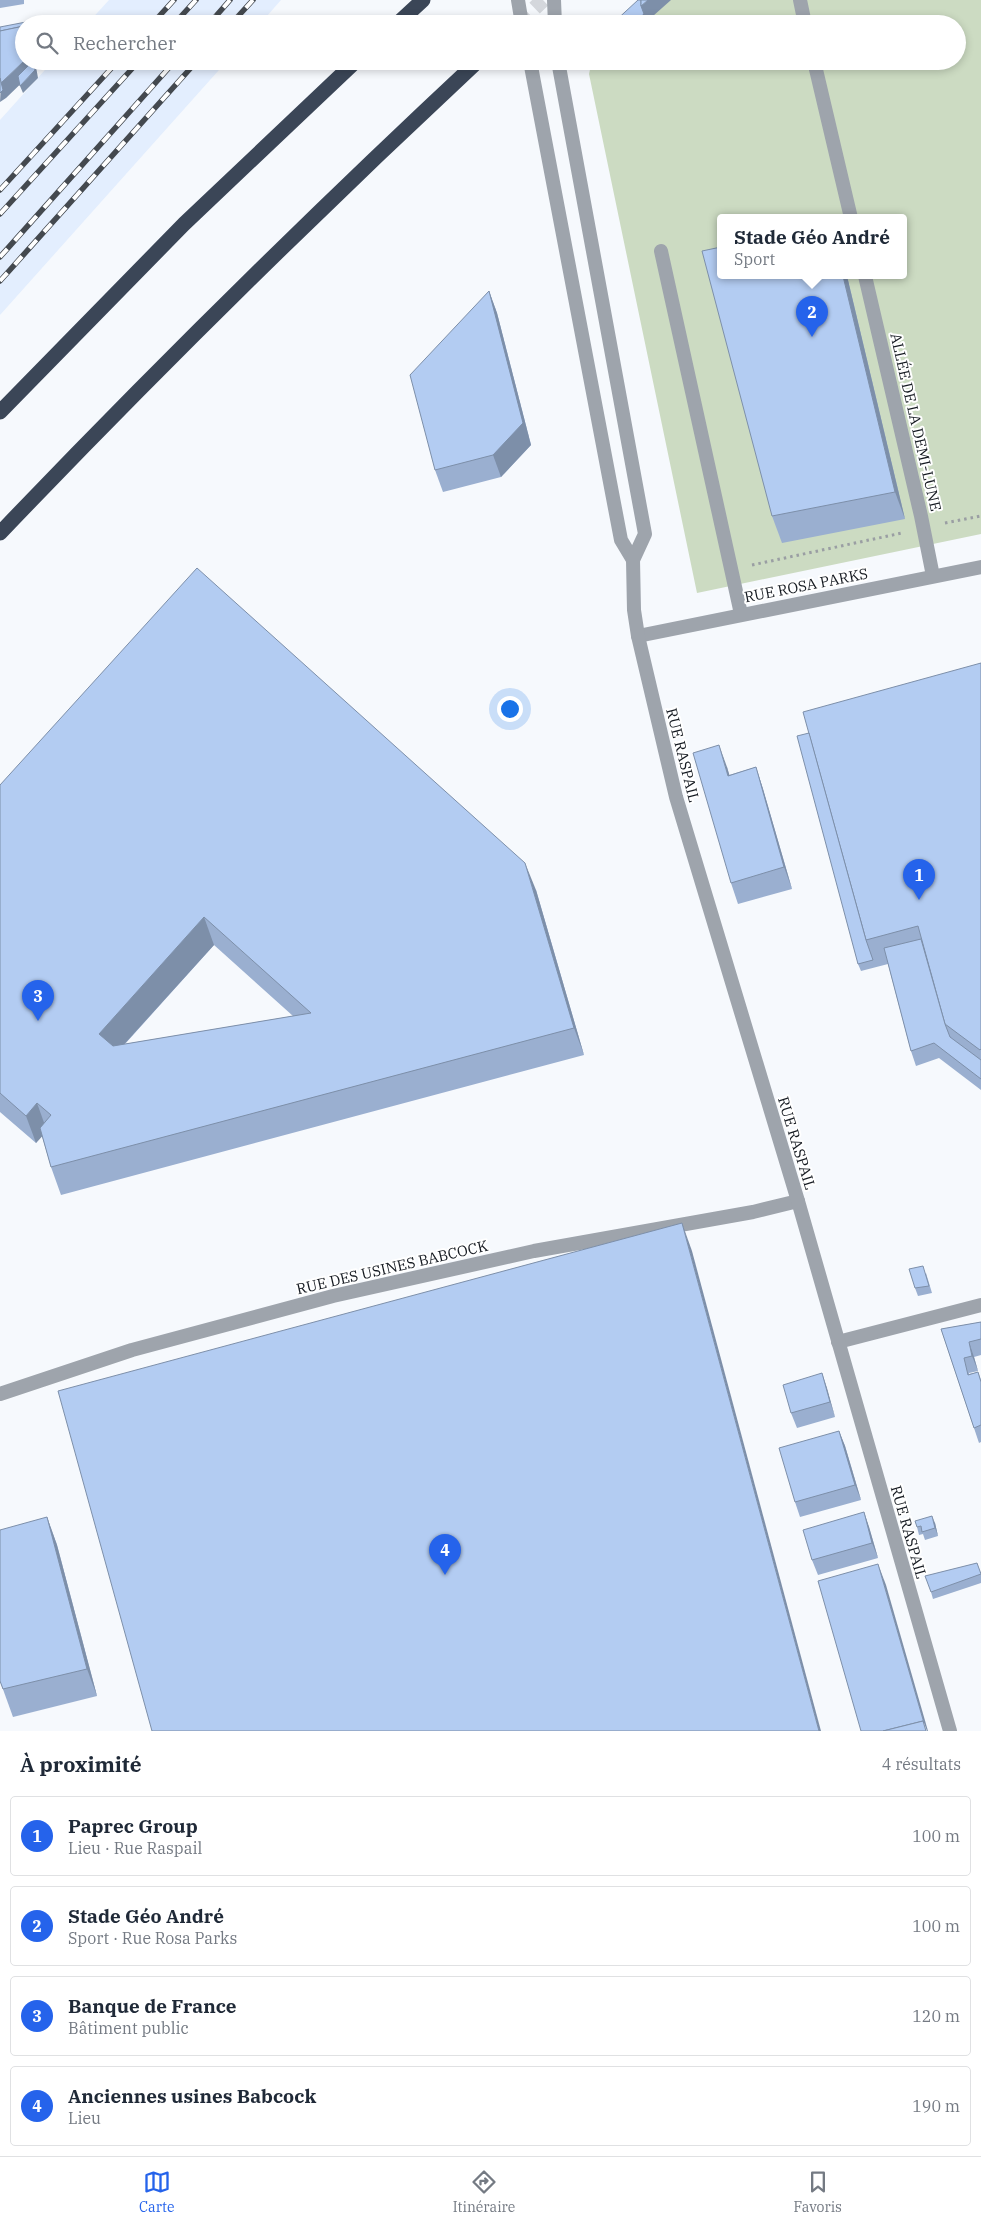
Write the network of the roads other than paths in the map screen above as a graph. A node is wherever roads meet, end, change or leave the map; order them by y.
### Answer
1 (423, 0) edge
2 (518, 0) edge
3 (554, 0) edge
4 (800, 0) edge
5 (407, 15) edge
6 (520, 15) edge
7 (555, 15) edge
8 (803, 15) edge
9 (347, 70) edge
10 (468, 70) edge
11 (532, 70) edge
12 (560, 70) edge
13 (816, 70) edge
14 (850, 214) edge
15 (660, 251) dead end
16 (866, 279) edge
17 (0, 412) edge
18 (0, 533) edge
19 (633, 560) junction
20 (981, 567) edge
21 (933, 576) junction
22 (741, 614) junction
23 (638, 636) junction
24 (798, 1200) junction
25 (981, 1305) edge
26 (838, 1342) junction
27 (0, 1394) edge
28 (950, 1731) edge

1 - 5 highway
2 - 6 street
3 - 7 street
4 - 8 street
9 - 17 highway
10 - 18 highway
11 - 19 street
12 - 19 street
13 - 14 street
15 - 22 street
16 - 21 street, ALLÉE DE LA DEMI-LUNE
19 - 23 street, RUE RASPAIL
20 - 21 street, RUE ROSA PARKS
21 - 22 street, RUE ROSA PARKS
22 - 23 street, RUE ROSA PARKS
23 - 24 street, RUE RASPAIL
24 - 26 street, RUE RASPAIL
24 - 27 street, RUE DES USINES BABCOCK
25 - 26 street
26 - 28 street, RUE RASPAIL

